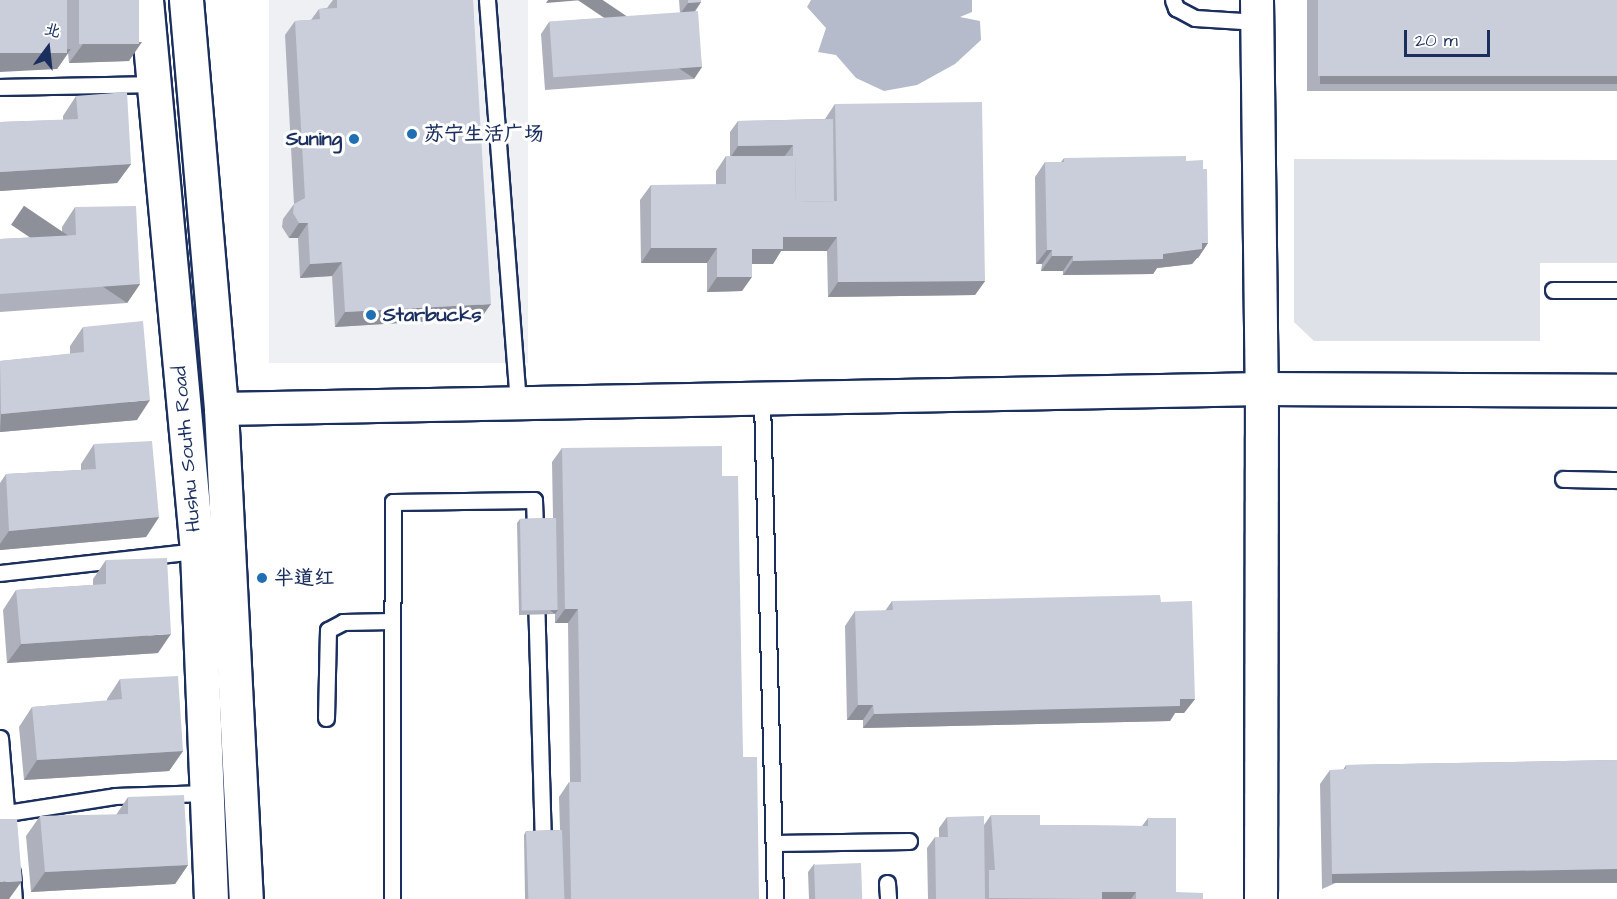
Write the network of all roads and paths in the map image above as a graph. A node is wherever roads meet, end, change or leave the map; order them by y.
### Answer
1 (146, 0) edge
2 (186, 0) edge
3 (487, 0) edge
4 (1173, 0) edge
5 (1258, 11) edge
6 (152, 84) junction
7 (0, 87) edge
8 (1617, 290) edge
9 (1553, 291) dead end
10 (1262, 389) junction
11 (1617, 391) edge
12 (762, 401) junction
13 (518, 404) junction
14 (221, 409) junction
15 (1563, 479) dead end
16 (1617, 480) edge
17 (197, 551) junction
18 (536, 559) edge
19 (0, 573) edge
20 (536, 582) edge
21 (392, 621) junction
22 (326, 718) dead end
23 (0, 738) edge
24 (206, 793) junction
25 (7, 813) junction
26 (9, 835) edge
27 (909, 841) dead end
28 (774, 843) junction
29 (10, 856) edge
30 (544, 864) edge
31 (887, 883) dead end
32 (14, 899) edge
33 (211, 899) edge
34 (246, 899) edge
35 (392, 899) edge
36 (775, 899) edge
37 (888, 899) edge
38 (1261, 899) edge

1 - 6 main road, Hushu South Road
2 - 14 main road, Hushu South Road
3 - 13 lane
4 - 5 lane
5 - 10 street
6 - 7 lane
6 - 17 main road, Hushu South Road
8 - 9 lane
10 - 11 street
10 - 12 street
10 - 38 street
12 - 13 street
12 - 28 lane
13 - 14 street
14 - 34 main road, Hushu South Road
15 - 16 lane
17 - 19 lane
17 - 24 main road, Hushu South Road
18 - 21 lane
20 - 30 lane
21 - 22 lane
21 - 35 lane
23 - 25 lane
24 - 25 lane
24 - 33 main road, Hushu South Road
25 - 26 lane
27 - 28 lane
28 - 36 lane
29 - 32 lane
31 - 37 lane

